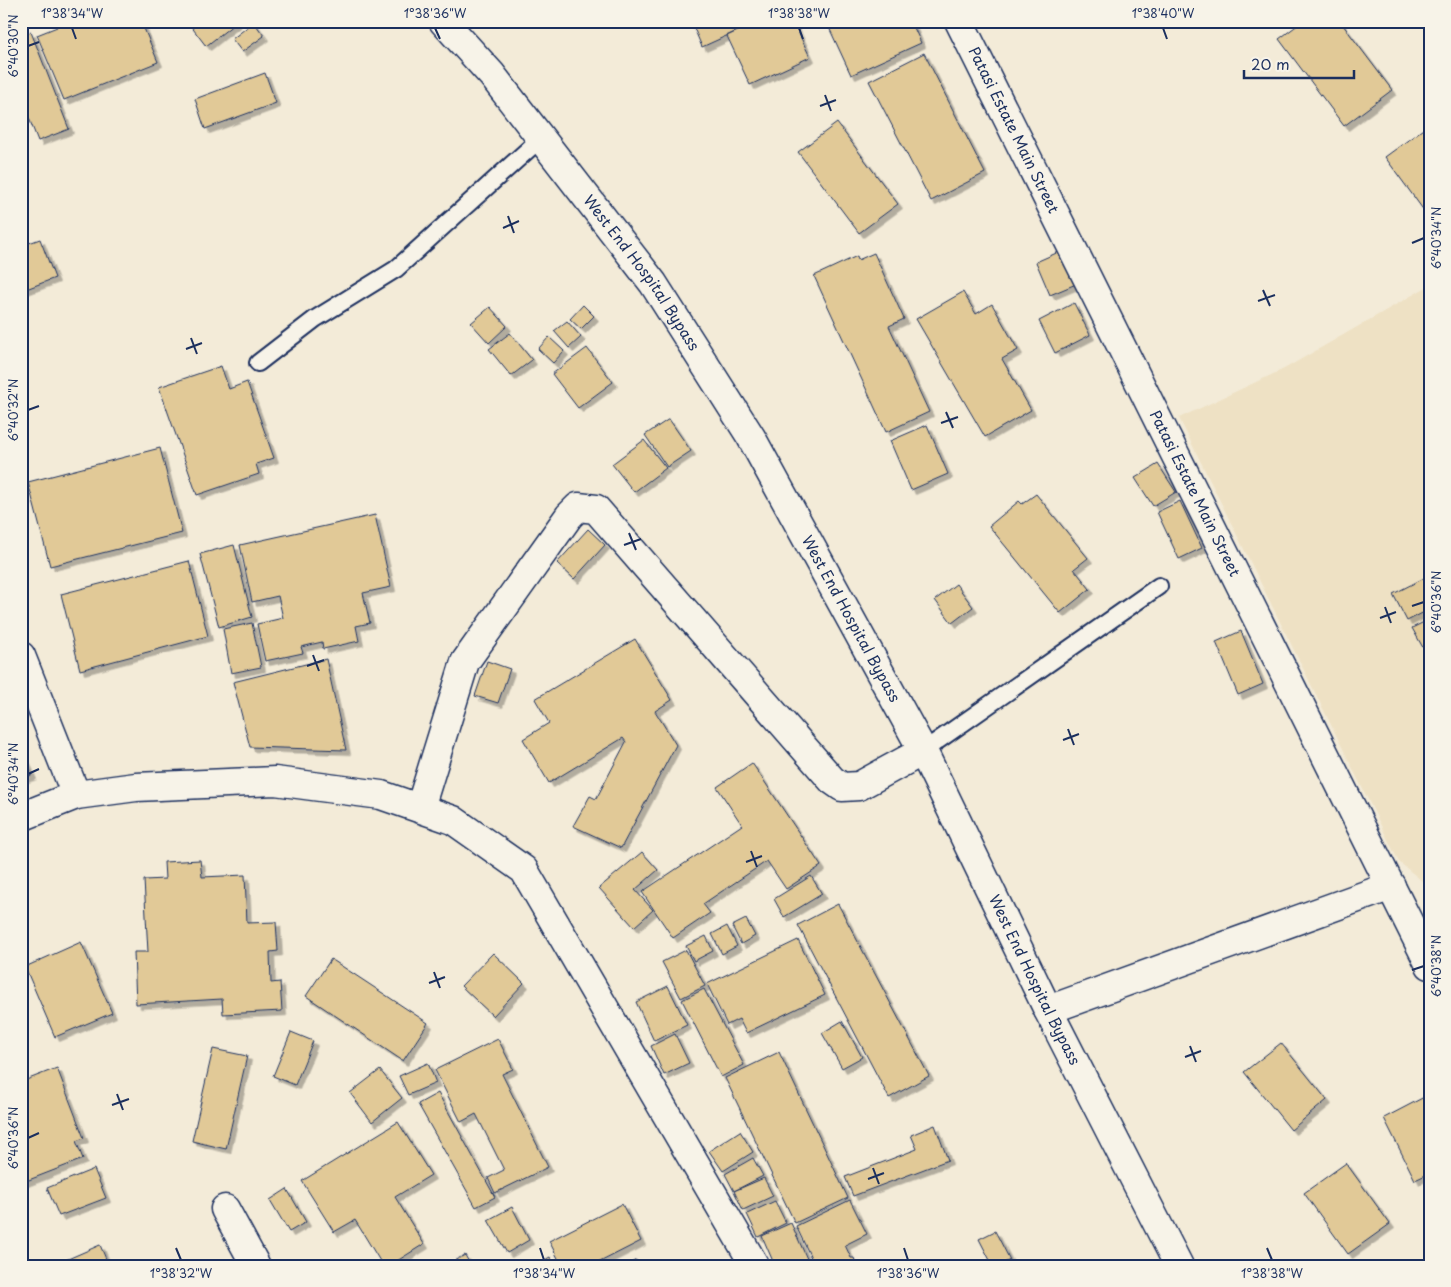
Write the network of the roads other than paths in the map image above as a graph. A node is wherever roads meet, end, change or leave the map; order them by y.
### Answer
1 (443, 21) edge
2 (959, 21) edge
3 (541, 138) junction
4 (258, 363) dead end
5 (1159, 586) dead end
6 (21, 656) edge
7 (924, 751) junction
8 (76, 795) junction
9 (420, 808) junction
10 (21, 818) edge
11 (1391, 886) junction
12 (1422, 932) edge
13 (1430, 965) edge
14 (1048, 1010) junction
15 (225, 1209) dead end
16 (256, 1266) edge
17 (755, 1266) edge
18 (1179, 1266) edge

1 - 3 main road, West End Hospital Bypass
2 - 11 main road, Patasi Estate Main Street
3 - 4 lane
3 - 7 main road, West End Hospital Bypass
5 - 7 lane
6 - 8 main road
7 - 9 main road
7 - 14 main road, West End Hospital Bypass
8 - 9 main road
8 - 10 main road
9 - 17 main road
11 - 12 main road, Patasi Estate Main Street
11 - 14 main road
12 - 13 main road, Patasi Estate Main Street
14 - 18 main road, West End Hospital Bypass
15 - 16 main road

